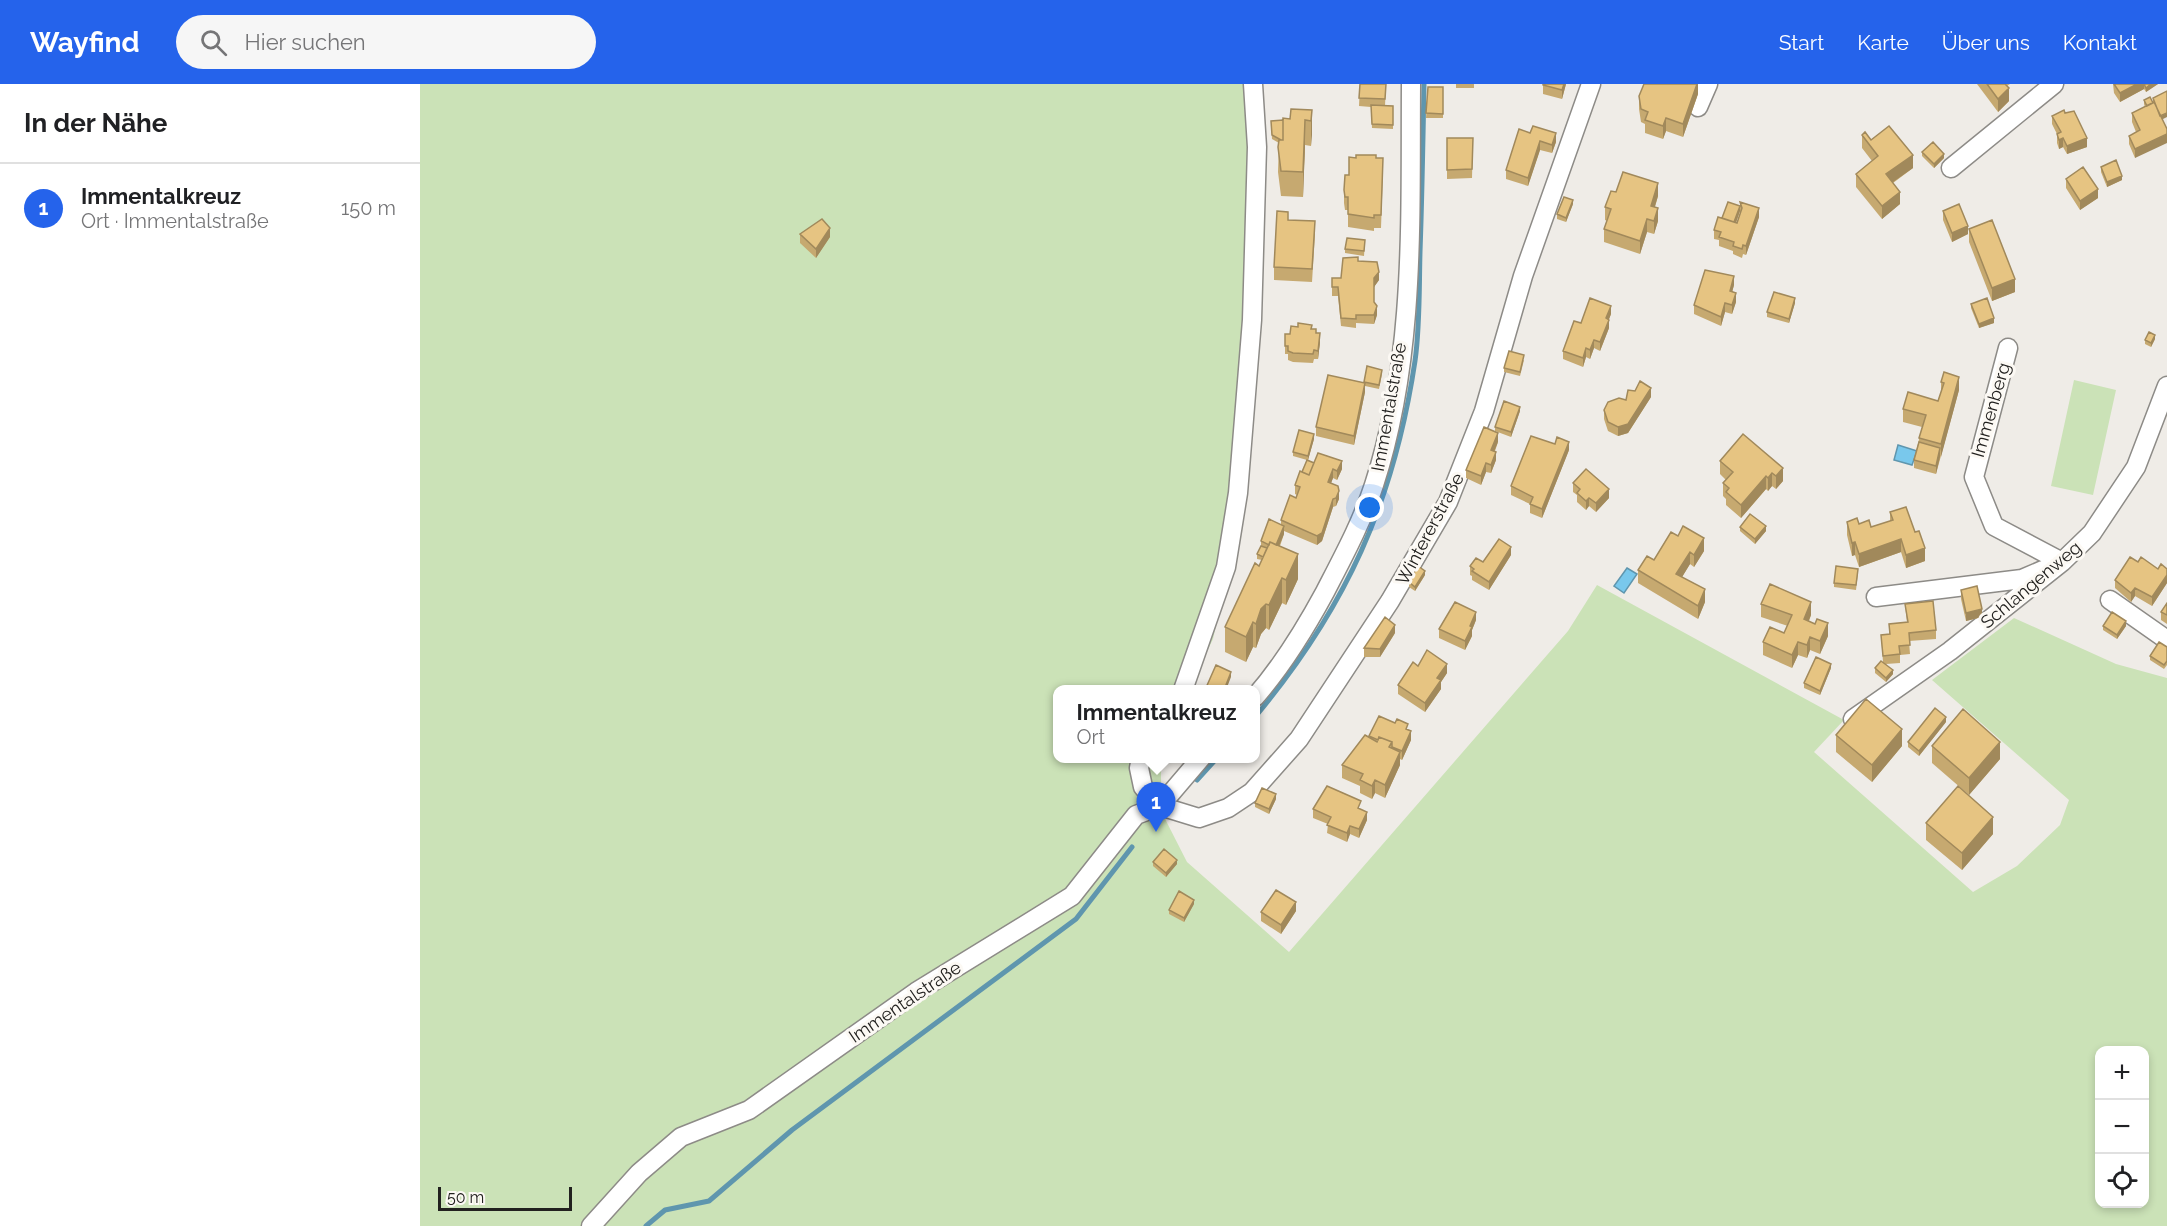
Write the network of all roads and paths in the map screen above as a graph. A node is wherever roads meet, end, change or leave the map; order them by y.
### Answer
1 (1253, 84) edge
2 (1411, 84) edge
3 (1591, 84) edge
4 (1708, 84) edge
5 (2054, 84) edge
6 (1698, 106) dead end
7 (1951, 168) dead end
8 (2008, 348) dead end
9 (2167, 386) edge
10 (2062, 562) junction
11 (1876, 597) dead end
12 (2110, 600) dead end
13 (2167, 640) edge
14 (1185, 685) edge
15 (1260, 691) edge
16 (1844, 729) edge
17 (1140, 763) edge
18 (1198, 763) edge
19 (1160, 806) junction
20 (591, 1226) edge

1 - 14 street
2 - 15 street, Immentalstraße
3 - 19 street, Wintererstraße
4 - 6 street
5 - 7 street
8 - 10 street, Immenberg
9 - 10 street, Schlangenweg
10 - 11 street
10 - 16 street, Schlangenweg
12 - 13 street
17 - 19 street
18 - 19 street, Immentalstraße
19 - 20 street, Immentalstraße

